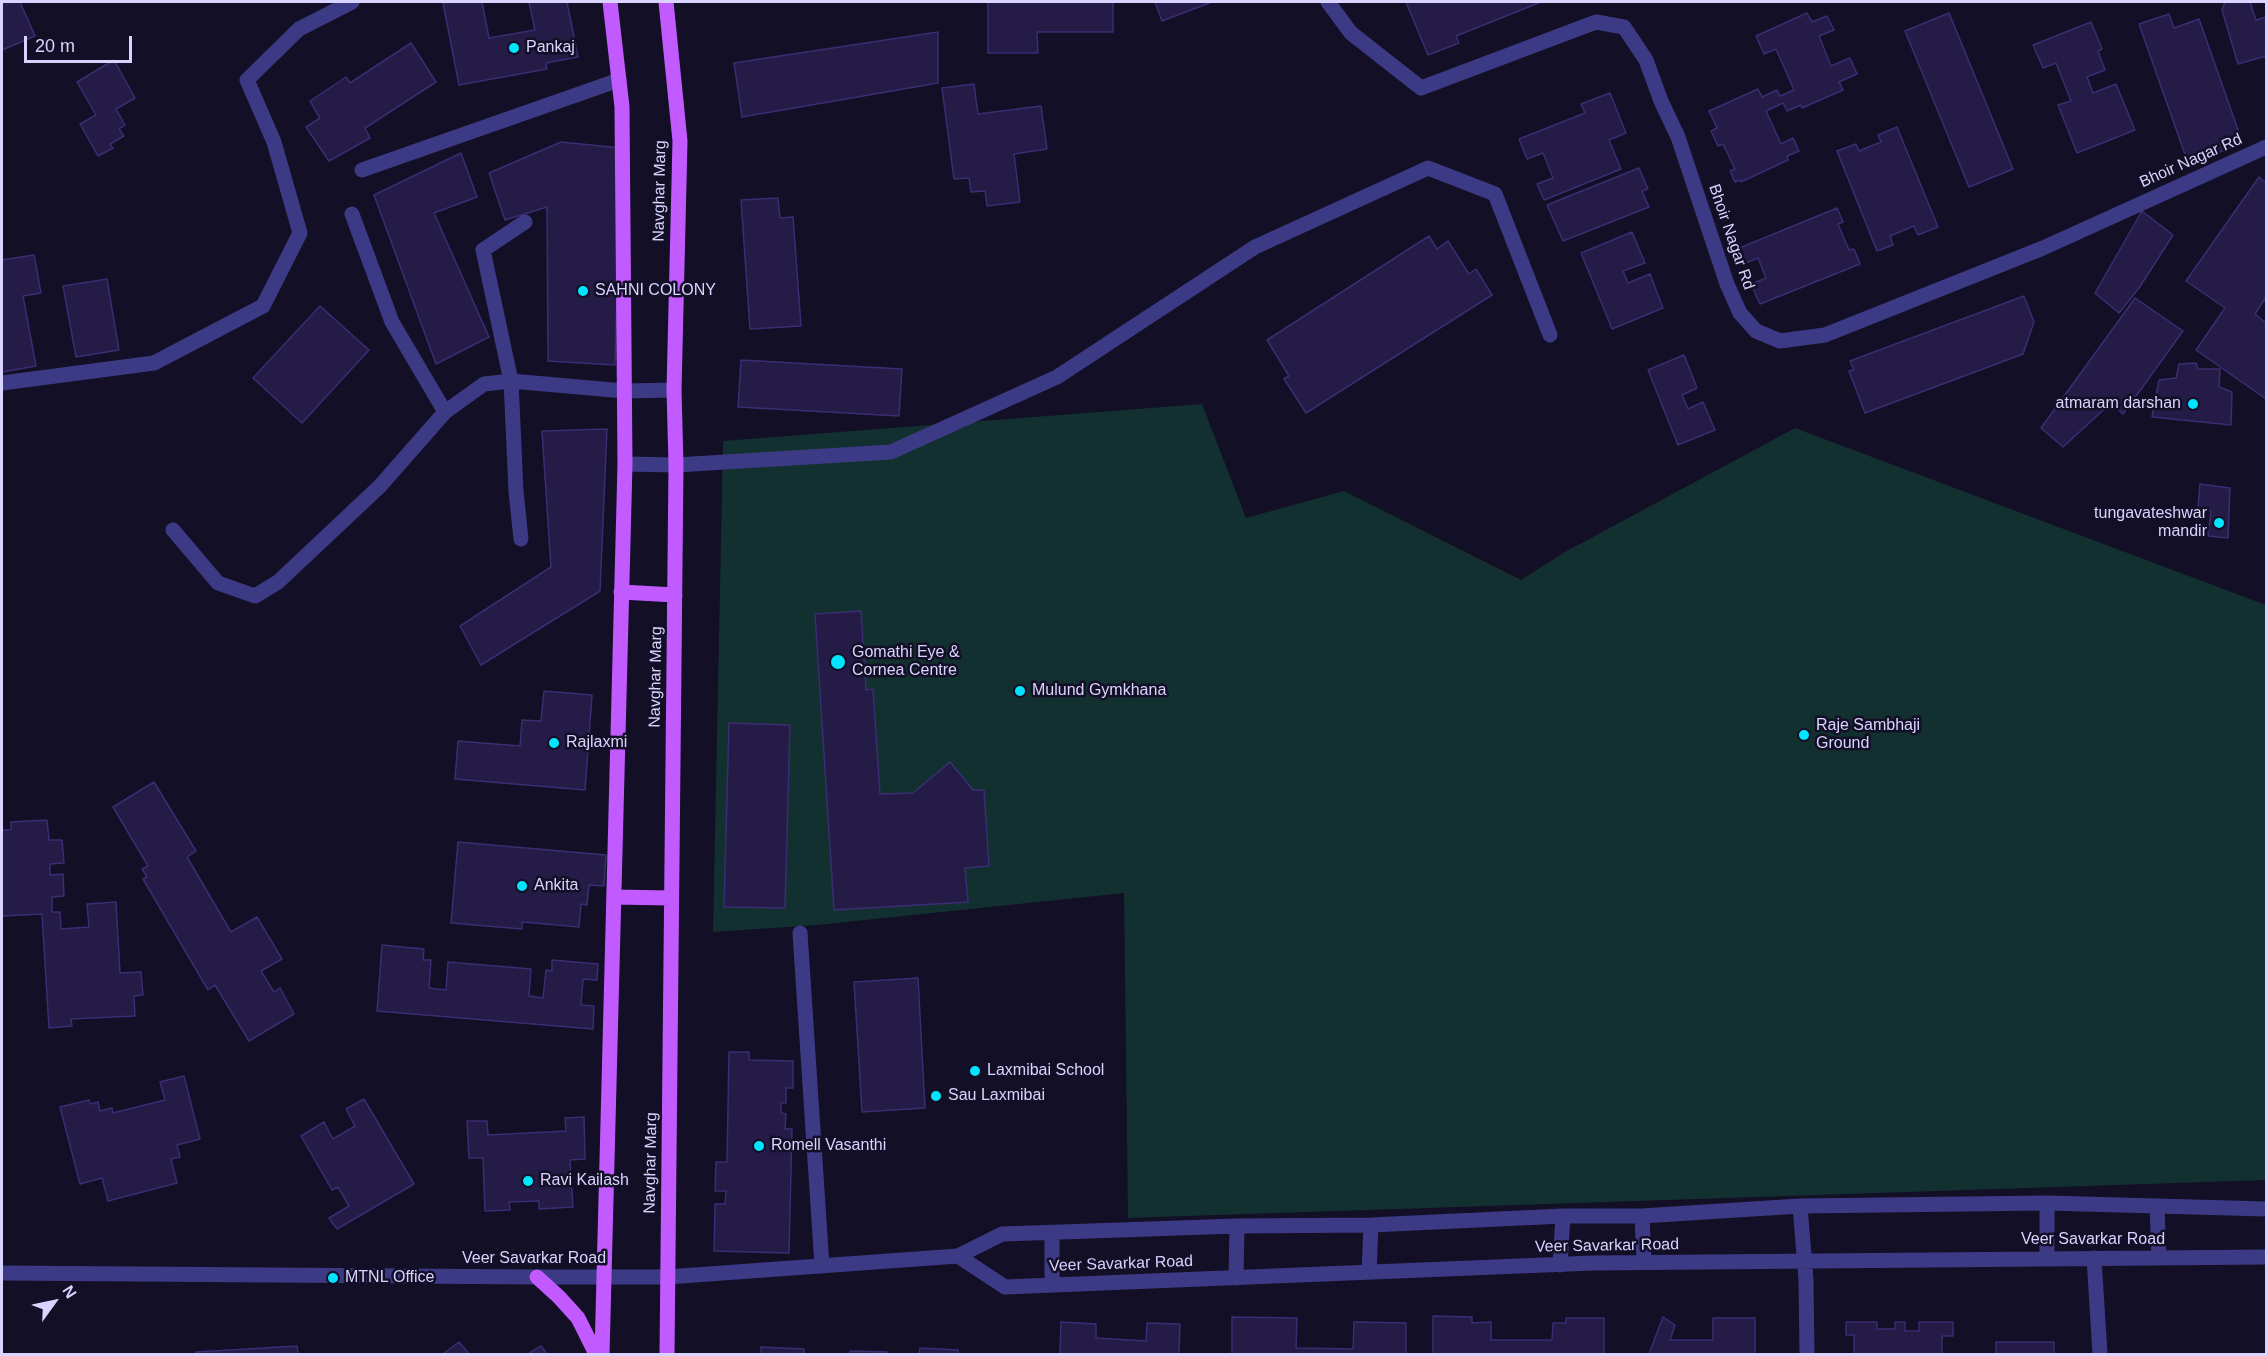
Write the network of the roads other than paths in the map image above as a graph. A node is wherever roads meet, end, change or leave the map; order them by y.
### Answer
1 (352, 2) edge
2 (610, 2) edge
3 (666, 2) edge
4 (1328, 2) edge
5 (619, 80) junction
6 (2266, 147) edge
7 (362, 170) dead end
8 (352, 214) dead end
9 (525, 222) dead end
10 (1550, 335) dead end
11 (511, 381) junction
12 (2, 383) edge
13 (674, 390) junction
14 (624, 391) junction
15 (445, 412) junction
16 (625, 464) junction
17 (676, 465) junction
18 (173, 530) dead end
19 (521, 539) dead end
20 (621, 592) junction
21 (675, 595) junction
22 (614, 897) junction
23 (671, 898) junction
24 (800, 933) dead end
25 (2047, 1203) junction
26 (1800, 1206) junction
27 (2157, 1207) junction
28 (2266, 1209) edge
29 (1563, 1216) junction
30 (1642, 1216) junction
31 (1371, 1225) junction
32 (1237, 1226) junction
33 (1052, 1233) junction
34 (958, 1256) junction
35 (2159, 1257) junction
36 (2266, 1257) edge
37 (2047, 1258) junction
38 (2094, 1258) junction
39 (1803, 1261) junction
40 (1644, 1262) junction
41 (1560, 1265) junction
42 (822, 1266) junction
43 (1369, 1272) junction
44 (2, 1273) edge
45 (537, 1277) junction
46 (668, 1277) junction
47 (604, 1278) junction
48 (1236, 1278) junction
49 (1052, 1285) junction
50 (596, 1354) edge
51 (602, 1354) edge
52 (667, 1354) edge
53 (1807, 1354) edge
54 (2100, 1354) edge

1 - 12 street
2 - 5 main road
3 - 13 main road, Navghar Marg
4 - 6 street, Bhoir Nagar Rd
5 - 7 street
5 - 14 main road
8 - 15 street
9 - 11 street
10 - 17 street
11 - 14 street
11 - 15 street
11 - 19 street
13 - 14 street
13 - 17 main road, Navghar Marg
14 - 16 main road
15 - 18 street
16 - 17 street
16 - 20 main road
17 - 21 main road, Navghar Marg
20 - 21 main road
20 - 22 main road
21 - 23 main road, Navghar Marg
22 - 23 main road
22 - 47 main road
23 - 46 main road, Navghar Marg
24 - 42 street
25 - 26 street, Veer Savarkar Road
25 - 27 street, Veer Savarkar Road
25 - 37 street
26 - 30 street, Veer Savarkar Road
26 - 39 street
27 - 28 street, Veer Savarkar Road
27 - 35 street
29 - 30 street, Veer Savarkar Road
29 - 31 street, Veer Savarkar Road
29 - 41 street
30 - 40 street
31 - 32 street, Veer Savarkar Road
31 - 43 street
32 - 33 street, Veer Savarkar Road
32 - 48 street
33 - 34 street, Veer Savarkar Road
33 - 49 street
34 - 42 street, Veer Savarkar Road
34 - 49 street, Veer Savarkar Road
35 - 36 street, Veer Savarkar Road
35 - 38 street, Veer Savarkar Road
37 - 38 street, Veer Savarkar Road
37 - 39 street, Veer Savarkar Road
38 - 54 street
39 - 40 street, Veer Savarkar Road
39 - 53 street
40 - 41 street, Veer Savarkar Road
41 - 43 street, Veer Savarkar Road
42 - 46 street, Veer Savarkar Road
43 - 48 street, Veer Savarkar Road
44 - 45 street, Veer Savarkar Road
45 - 47 street, Veer Savarkar Road
45 - 50 main road
46 - 47 street, Veer Savarkar Road
46 - 52 main road, Navghar Marg
47 - 51 main road
48 - 49 street, Veer Savarkar Road

